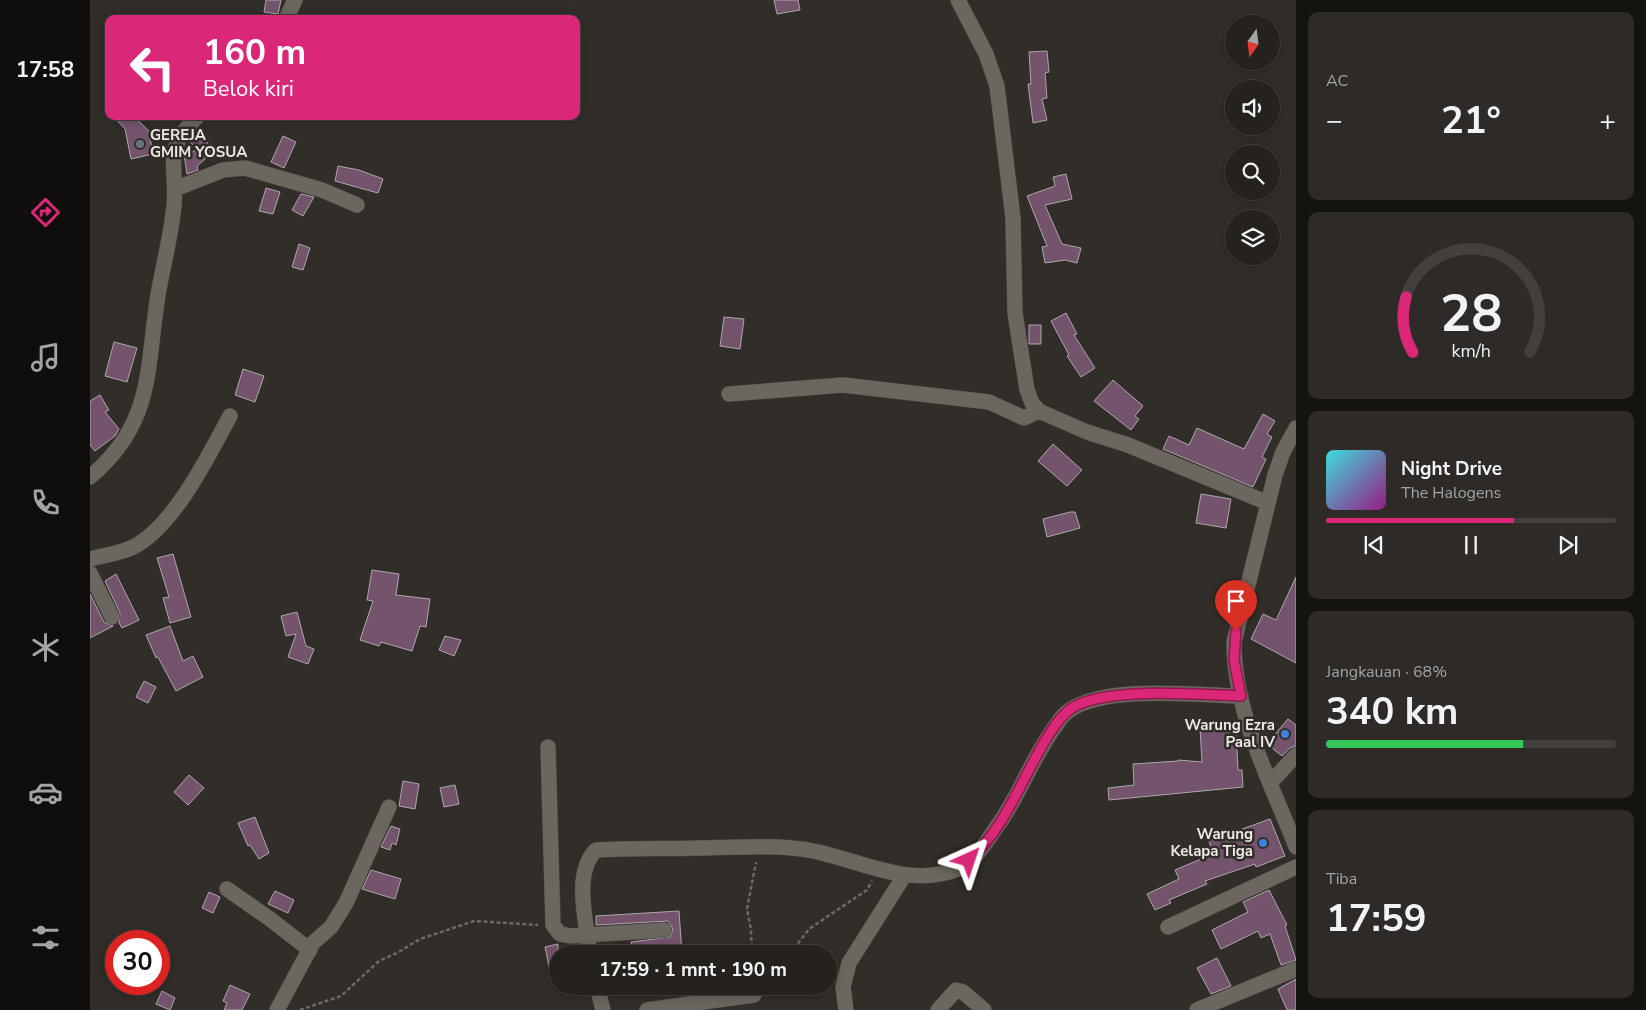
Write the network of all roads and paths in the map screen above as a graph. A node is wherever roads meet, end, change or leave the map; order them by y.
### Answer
1 (295, 0) edge
2 (958, 0) edge
3 (288, 15) edge
4 (194, 120) edge
5 (175, 189) junction
6 (357, 206) dead end
7 (729, 394) dead end
8 (1039, 411) junction
9 (230, 416) dead end
10 (1296, 428) edge
11 (90, 476) edge
12 (1268, 503) junction
13 (90, 560) edge
14 (90, 573) edge
15 (112, 617) dead end
16 (1241, 696) junction
17 (548, 747) dead end
18 (1296, 755) edge
19 (1271, 782) junction
20 (389, 807) dead end
21 (759, 846) junction
22 (1296, 848) edge
23 (1296, 867) edge
24 (878, 868) junction
25 (904, 876) junction
26 (227, 889) dead end
27 (553, 925) junction
28 (1168, 927) dead end
29 (664, 930) dead end
30 (588, 934) junction
31 (589, 945) edge
32 (752, 945) edge
33 (797, 945) edge
34 (310, 950) junction
35 (1296, 969) edge
36 (599, 995) edge
37 (754, 995) dead end
38 (277, 1010) edge
39 (300, 1010) edge
40 (603, 1010) edge
41 (647, 1010) edge
42 (846, 1010) edge
43 (938, 1010) edge
44 (984, 1010) edge
45 (1197, 1010) edge

1 - 3 street
2 - 8 street
4 - 5 street
5 - 6 street
5 - 11 street
7 - 8 street
8 - 12 street
9 - 13 street
10 - 12 street
12 - 16 street
14 - 15 street
16 - 19 street
16 - 25 street
17 - 27 street
18 - 19 street
19 - 22 street
20 - 34 street
21 - 24 street
21 - 30 street
21 - 32 path
23 - 28 street
24 - 25 street
24 - 33 path
25 - 42 street
26 - 34 street
27 - 30 street
27 - 39 path
29 - 30 street
30 - 31 street
34 - 38 street
35 - 45 street
36 - 40 street
37 - 41 street
43 - 44 street

